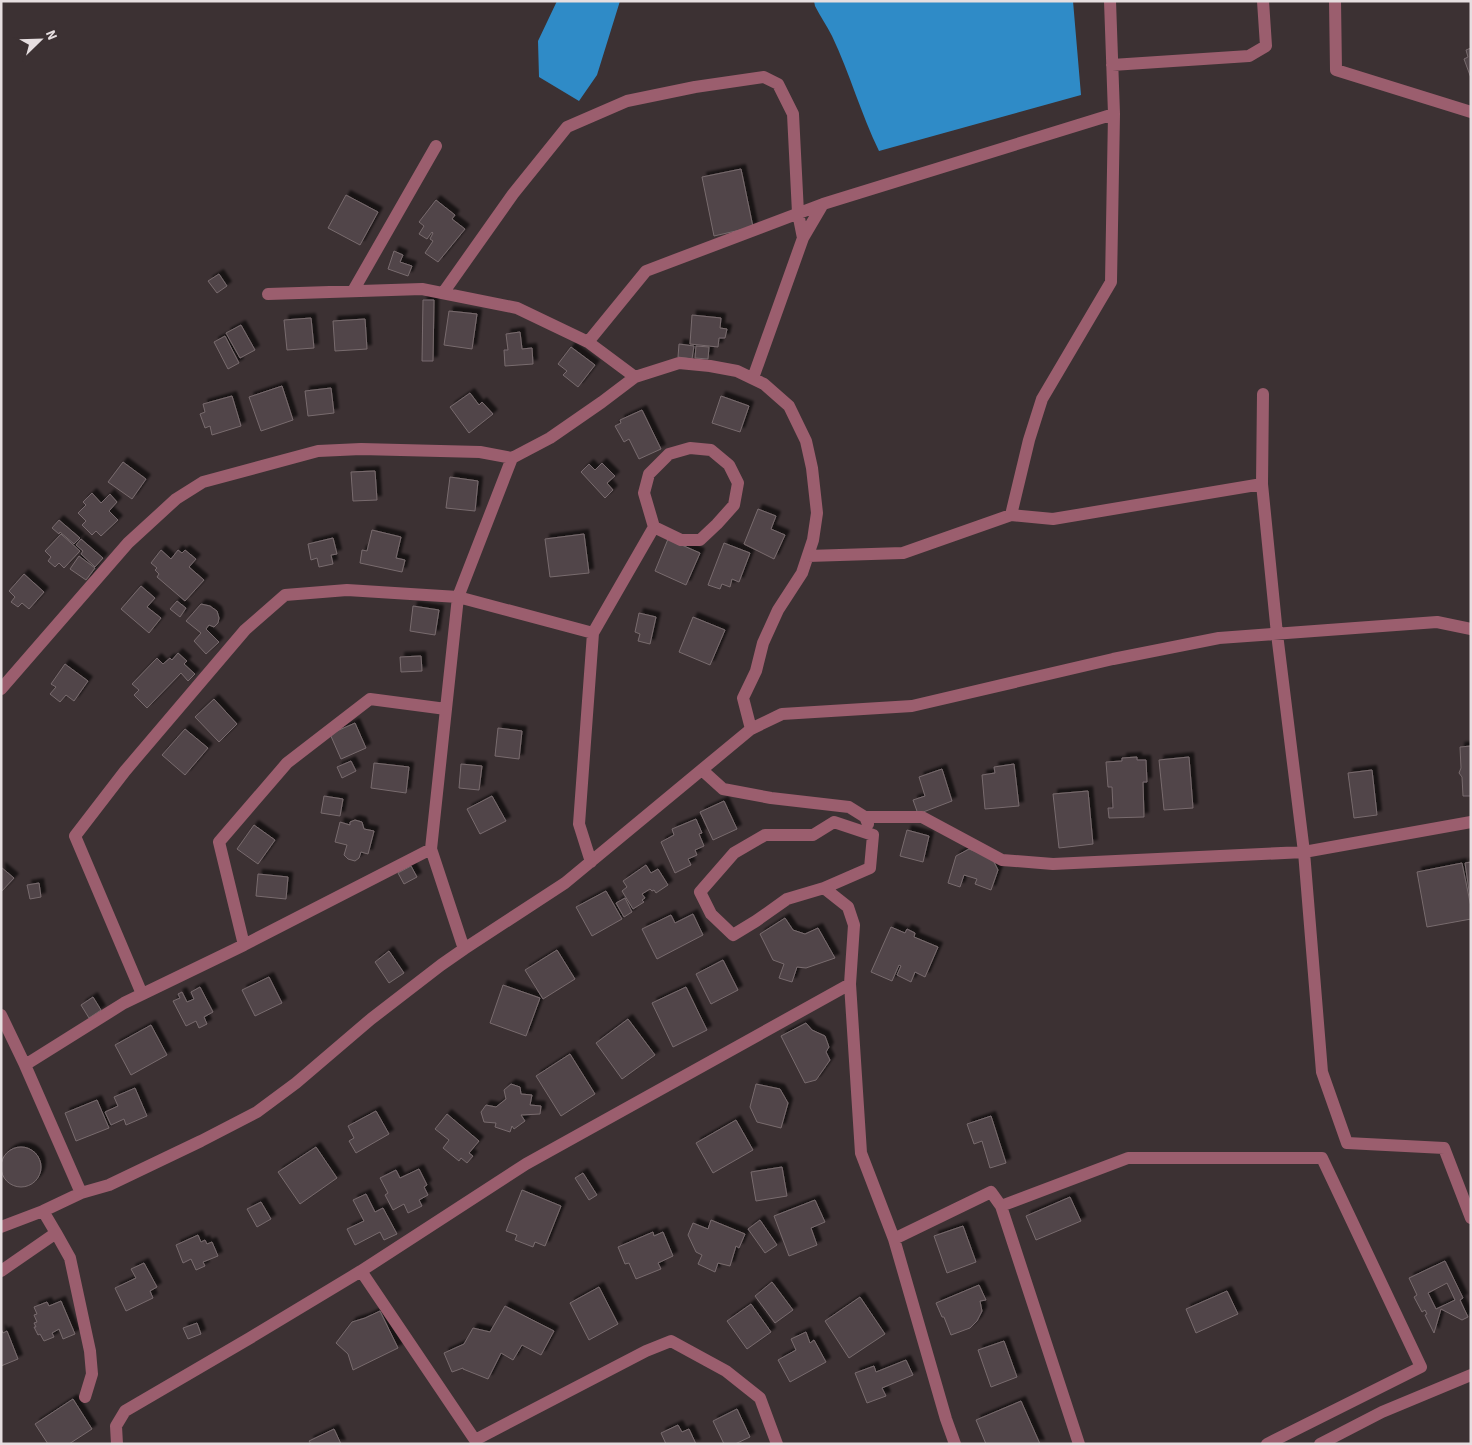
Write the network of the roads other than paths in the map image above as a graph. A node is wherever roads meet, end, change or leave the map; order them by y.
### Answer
1 (1110, 1) edge
2 (1263, 1) edge
3 (1335, 1) edge
4 (1112, 65) junction
5 (1471, 112) edge
6 (1114, 114) junction
7 (436, 146) dead end
8 (824, 204) junction
9 (798, 213) junction
10 (803, 238) junction
11 (353, 291) junction
12 (443, 293) junction
13 (268, 294) dead end
14 (588, 342) junction
15 (635, 377) junction
16 (753, 378) junction
17 (1263, 394) dead end
18 (512, 458) junction
19 (1262, 484) junction
20 (1011, 516) junction
21 (654, 527) junction
22 (808, 556) junction
23 (458, 597) junction
24 (1471, 629) edge
25 (593, 634) junction
26 (1277, 634) junction
27 (1, 689) edge
28 (446, 709) junction
29 (752, 729) junction
30 (702, 770) junction
31 (865, 816) junction
32 (1471, 822) edge
33 (873, 835) junction
34 (431, 849) junction
35 (1304, 852) junction
36 (591, 862) junction
37 (824, 888) junction
38 (244, 945) junction
39 (464, 948) junction
40 (850, 984) junction
41 (142, 994) junction
42 (1, 1015) edge
43 (25, 1065) junction
44 (81, 1193) junction
45 (1001, 1206) junction
46 (43, 1211) junction
47 (1471, 1218) edge
48 (1, 1226) edge
49 (56, 1233) junction
50 (894, 1239) junction
51 (1, 1271) edge
52 (361, 1271) junction
53 (1471, 1375) edge
54 (85, 1397) dead end
55 (472, 1442) edge
56 (117, 1444) edge
57 (777, 1444) edge
58 (955, 1444) edge
59 (1079, 1444) edge
60 (1267, 1444) edge
61 (1320, 1444) edge

1 - 4 street
2 - 4 street
3 - 5 street
4 - 6 street
6 - 8 street
6 - 20 street
7 - 11 street
8 - 9 street
8 - 10 street
9 - 10 street
9 - 12 street
9 - 14 street
10 - 16 street
11 - 12 street
11 - 13 street
12 - 14 street
14 - 15 street
15 - 16 street
15 - 18 street
16 - 22 street
17 - 19 street
18 - 23 street
18 - 27 street
19 - 20 street
19 - 26 street
20 - 22 street
21 - 21 street
21 - 25 street
22 - 29 street
23 - 25 street
23 - 28 street
23 - 41 street
24 - 26 street
25 - 36 street
26 - 29 street
26 - 35 street
28 - 34 street
28 - 38 street
29 - 30 street
30 - 31 street
30 - 36 street
31 - 33 street
31 - 35 street
32 - 35 street
33 - 37 street
33 - 37 street
34 - 38 street
34 - 39 street
35 - 47 street
36 - 39 street
37 - 40 street
38 - 41 street
39 - 44 street
40 - 50 street
40 - 52 street
41 - 43 street
42 - 43 street
43 - 44 street
44 - 46 street
45 - 50 street
45 - 59 street
45 - 60 street
46 - 48 street
46 - 49 street
49 - 51 street
49 - 54 street
50 - 58 street
52 - 55 street
52 - 56 street
53 - 61 street
55 - 57 street

